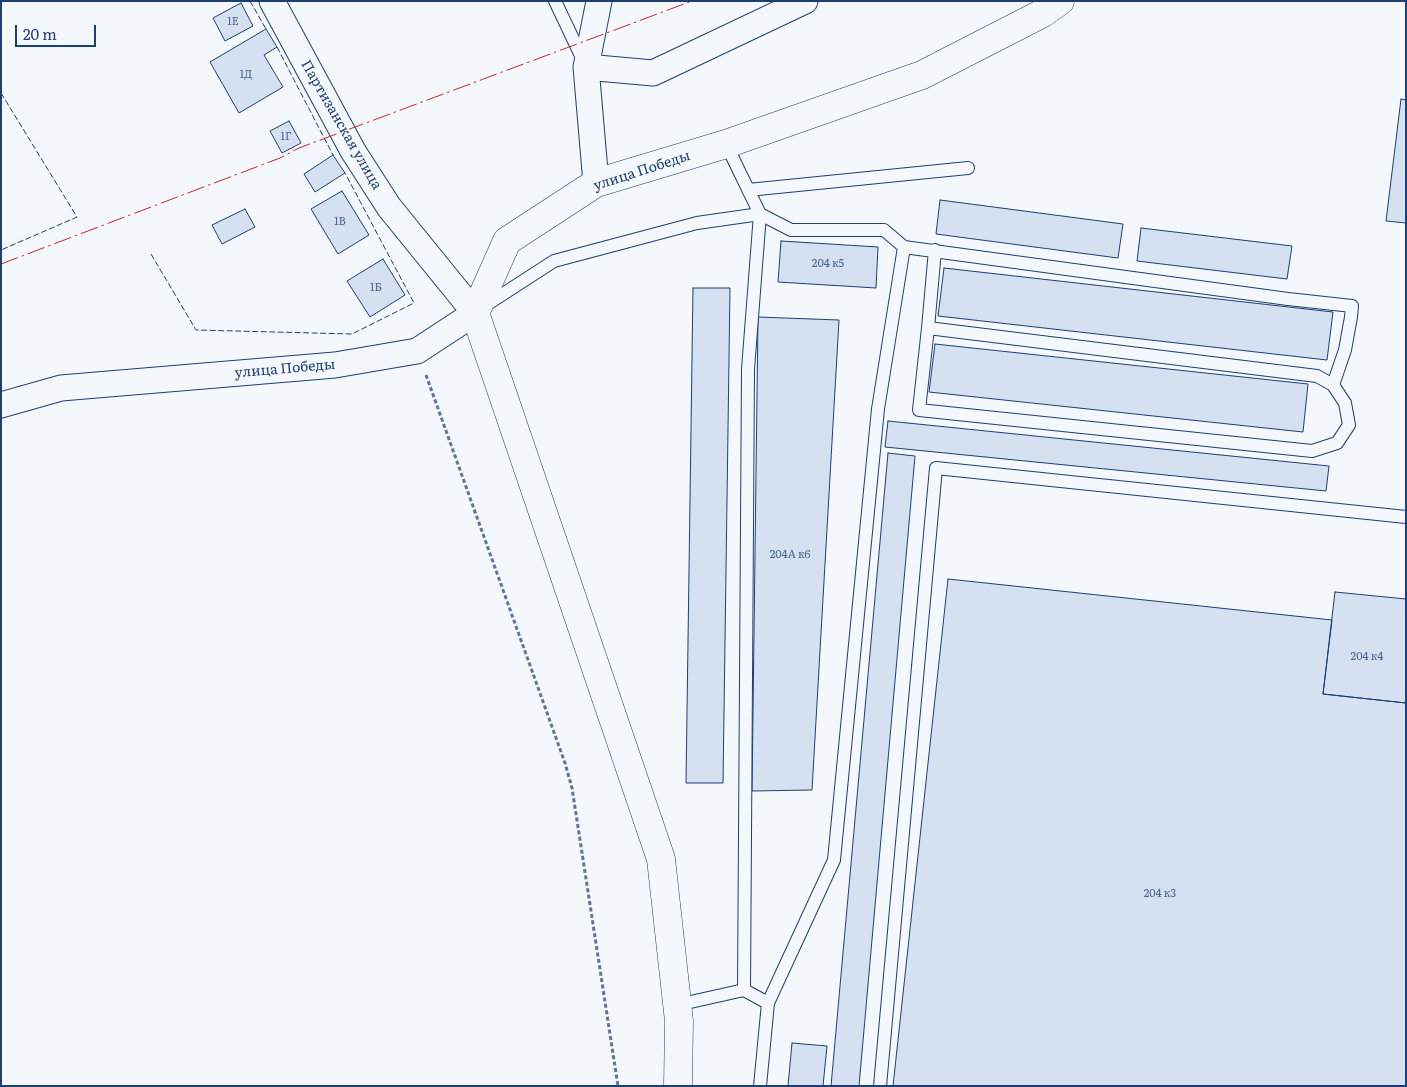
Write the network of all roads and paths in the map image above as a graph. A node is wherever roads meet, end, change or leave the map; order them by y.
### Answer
1 (272, 1) edge
2 (555, 1) edge
3 (599, 1) edge
4 (805, 1) edge
5 (1060, 1) edge
6 (586, 67) junction
7 (726, 144) junction
8 (968, 168) dead end
9 (596, 183) junction
10 (748, 190) junction
11 (760, 214) junction
12 (904, 247) junction
13 (935, 250) junction
14 (475, 313) junction
15 (928, 328) junction
16 (417, 351) junction
17 (1334, 385) junction
18 (1, 405) edge
19 (1406, 517) edge
20 (744, 990) junction
21 (768, 1003) junction
22 (677, 1005) junction
23 (618, 1086) edge
24 (678, 1086) edge
25 (760, 1086) edge
26 (880, 1086) edge

1 - 14 street, Партизанская улица
2 - 6 lane
3 - 6 street
4 - 6 street
5 - 7 street, улица Победы
6 - 9 street
7 - 9 street, улица Победы
7 - 10 lane
8 - 10 lane
9 - 14 street, улица Победы
10 - 11 lane
11 - 12 lane
11 - 14 lane
11 - 20 lane
12 - 13 lane
12 - 21 lane
13 - 15 lane
13 - 17 lane
14 - 16 street, улица Победы
14 - 22 street
15 - 17 lane
15 - 17 lane
16 - 18 street, улица Победы
16 - 23 path
19 - 26 lane
20 - 21 lane
20 - 22 lane
21 - 25 lane
22 - 24 street

